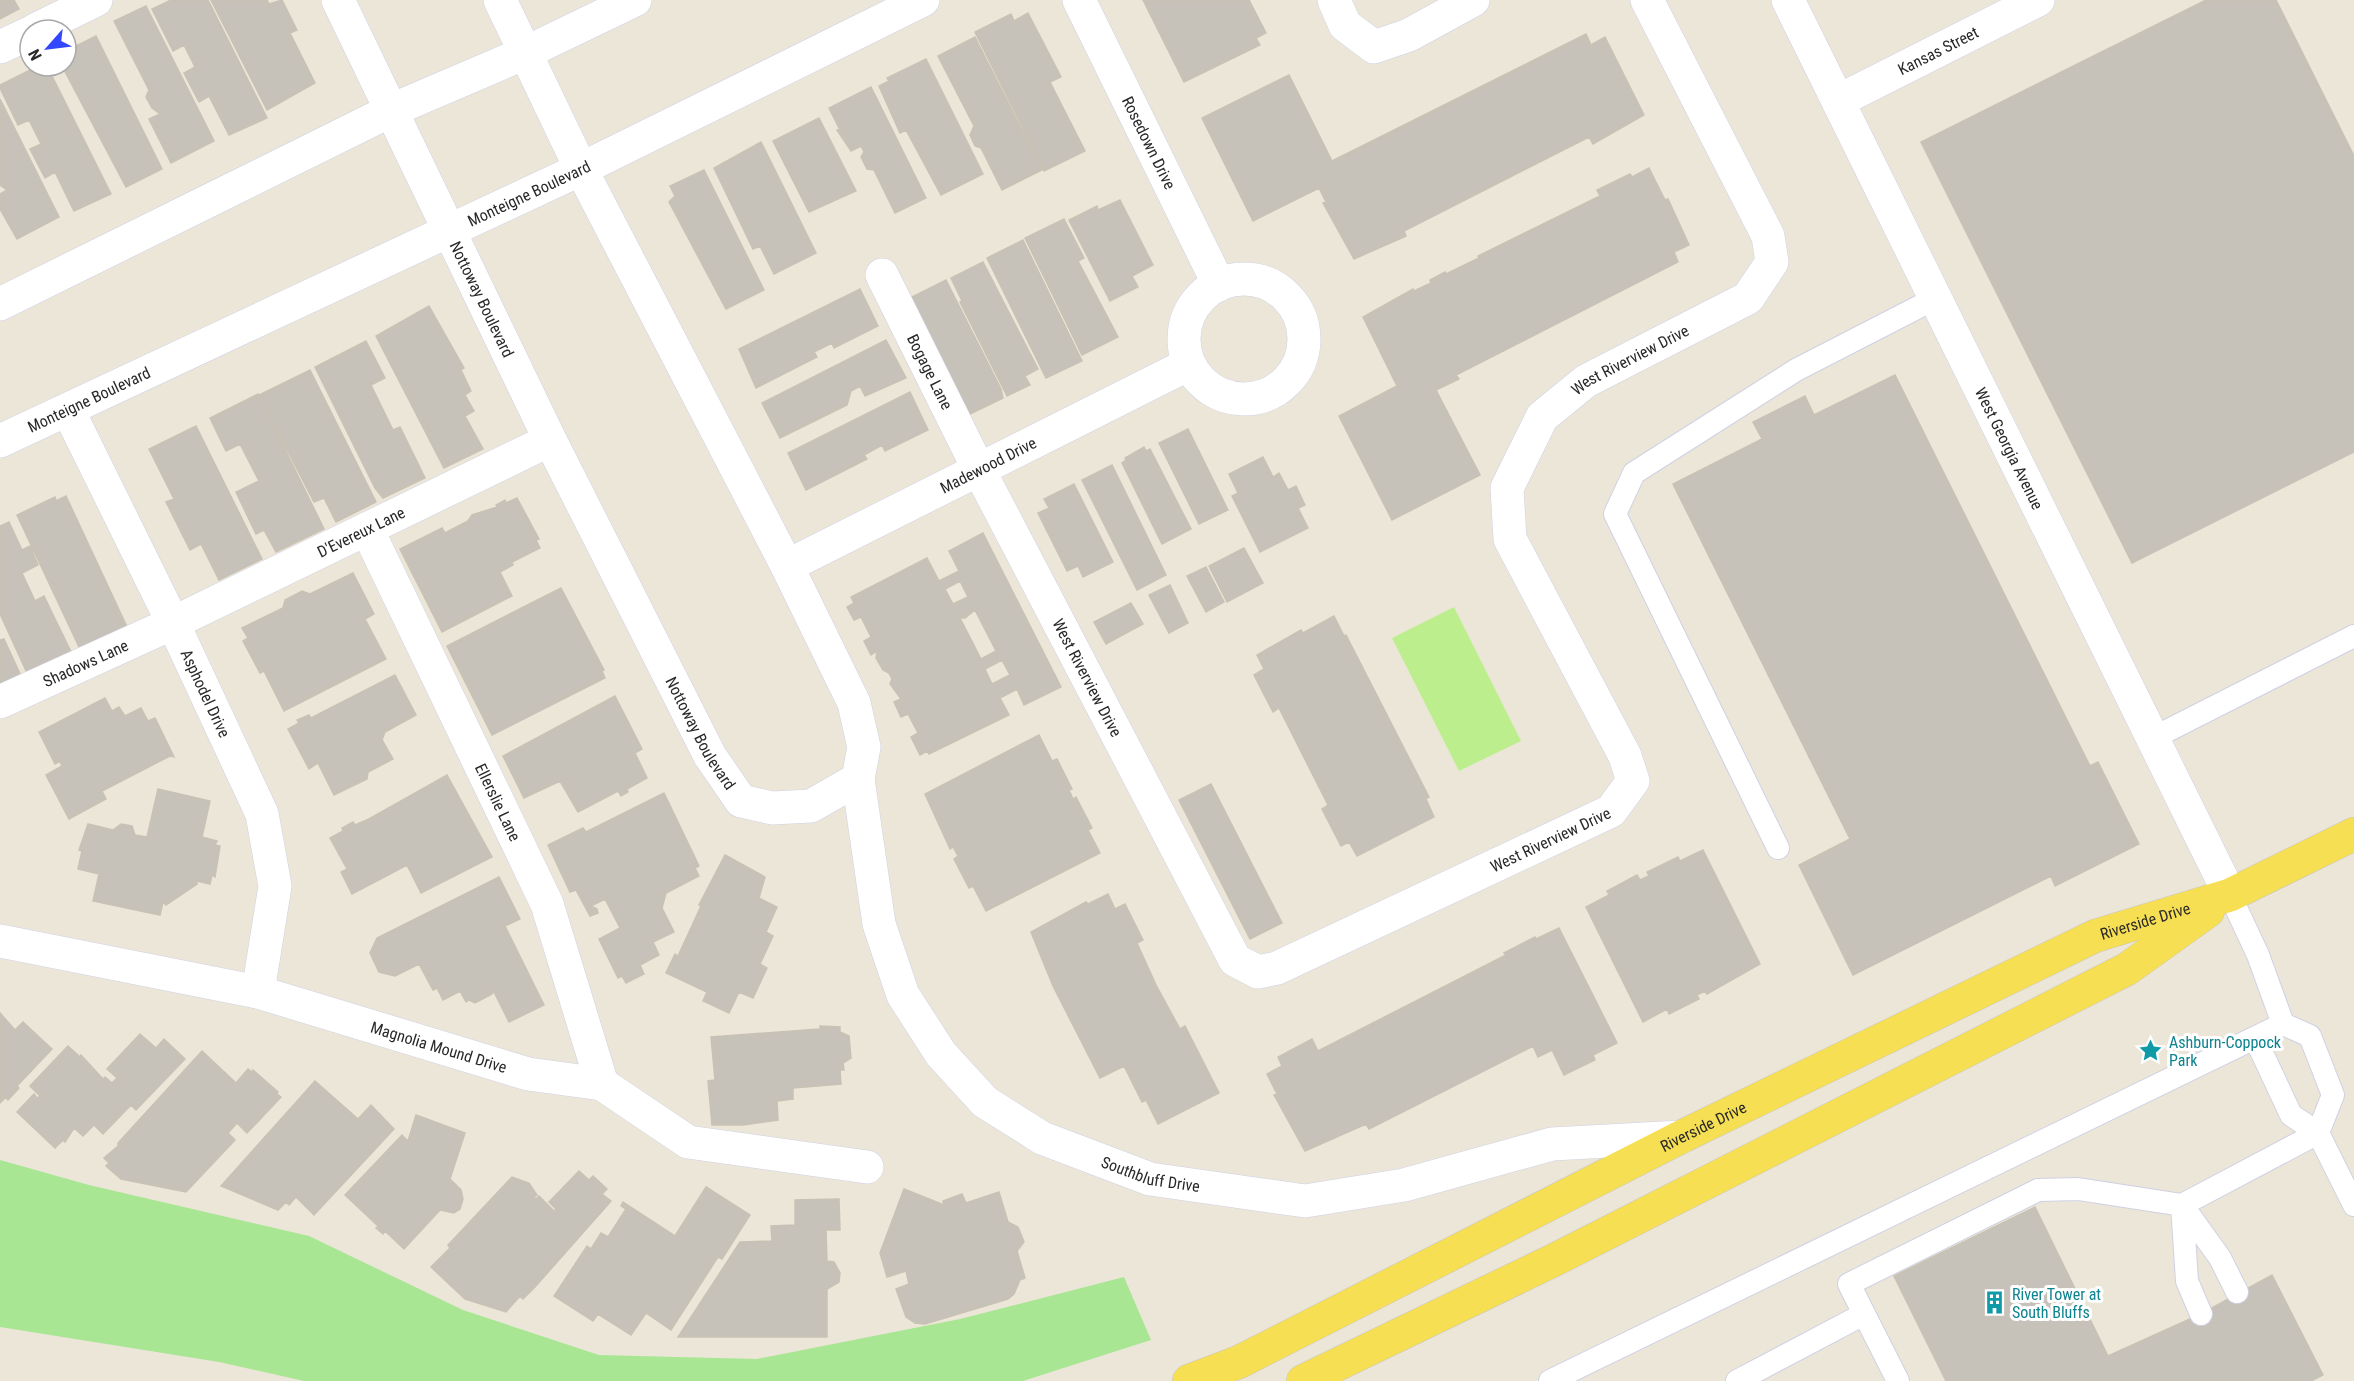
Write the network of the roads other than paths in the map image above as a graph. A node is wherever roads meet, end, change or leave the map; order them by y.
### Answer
1 (96, 0) edge
2 (338, 0) edge
3 (500, 0) edge
4 (635, 0) edge
5 (923, 0) edge
6 (1079, 0) edge
7 (1334, 0) edge
8 (1473, 0) edge
9 (1647, 0) edge
10 (1788, 0) edge
11 (2038, 0) edge
12 (59, 18) edge
13 (18, 39) edge
14 (0, 47) edge
15 (525, 53) junction
16 (1838, 101) junction
17 (392, 110) junction
18 (581, 169) junction
19 (449, 229) junction
20 (882, 275) dead end
21 (1219, 285) junction
22 (1936, 298) junction
23 (0, 304) edge
24 (1189, 364) junction
25 (68, 410) junction
26 (550, 440) junction
27 (0, 441) edge
28 (979, 470) junction
29 (367, 529) junction
30 (787, 566) junction
31 (173, 623) junction
32 (2354, 636) edge
33 (0, 702) edge
34 (2153, 738) junction
35 (858, 779) junction
36 (2354, 834) edge
37 (1778, 848) dead end
38 (2230, 895) junction
39 (0, 941) edge
40 (258, 992) junction
41 (2283, 1024) junction
42 (2255, 1038) junction
43 (603, 1084) junction
44 (2318, 1132) junction
45 (1680, 1137) junction
46 (867, 1167) dead end
47 (2182, 1205) junction
48 (2354, 1205) edge
49 (2237, 1292) dead end
50 (1864, 1314) junction
51 (2201, 1314) dead end
52 (1189, 1381) edge
53 (1303, 1381) edge
54 (1550, 1381) edge
55 (1737, 1381) edge
56 (1898, 1381) edge

1 - 12 street
2 - 17 street, Nottoway Boulevard
3 - 15 street
4 - 15 street
5 - 18 street, Monteigne Boulevard
6 - 21 street, Rosedown Drive
7 - 8 street
9 - 28 street, West Riverview Drive
10 - 16 street, West Georgia Avenue
11 - 16 street, Kansas Street
13 - 14 street
15 - 17 street
15 - 18 street
16 - 22 street, West Georgia Avenue
17 - 19 street, Nottoway Boulevard
17 - 23 street
18 - 19 street, Monteigne Boulevard
18 - 30 street
19 - 25 street, Monteigne Boulevard
19 - 26 street, Nottoway Boulevard
20 - 28 street, Bogage Lane
21 - 24 street
21 - 24 street
22 - 34 street, West Georgia Avenue
22 - 37 lane
24 - 28 street, Madewood Drive
25 - 27 street, Monteigne Boulevard
25 - 31 street, Asphodel Drive
26 - 29 street, D'Evereux Lane
26 - 35 street, Nottoway Boulevard
28 - 30 street, Madewood Drive
29 - 31 street, D'Evereux Lane
29 - 43 street, Ellerslie Lane
30 - 35 street
31 - 33 street, Shadows Lane
31 - 40 street, Asphodel Drive
32 - 34 lane
34 - 38 street, West Georgia Avenue
35 - 45 street, Southbluff Drive
36 - 38 main road, Riverside Drive
38 - 41 lane
38 - 45 main road, Riverside Drive
38 - 53 main road, Riverside Drive
39 - 40 street, Magnolia Mound Drive
40 - 43 street, Magnolia Mound Drive
41 - 42 lane
41 - 44 lane
42 - 44 lane
42 - 54 lane
43 - 46 street, Magnolia Mound Drive
44 - 47 lane
44 - 48 lane
45 - 52 main road, Riverside Drive
47 - 49 lane
47 - 50 lane
47 - 51 lane
50 - 55 lane
50 - 56 lane

